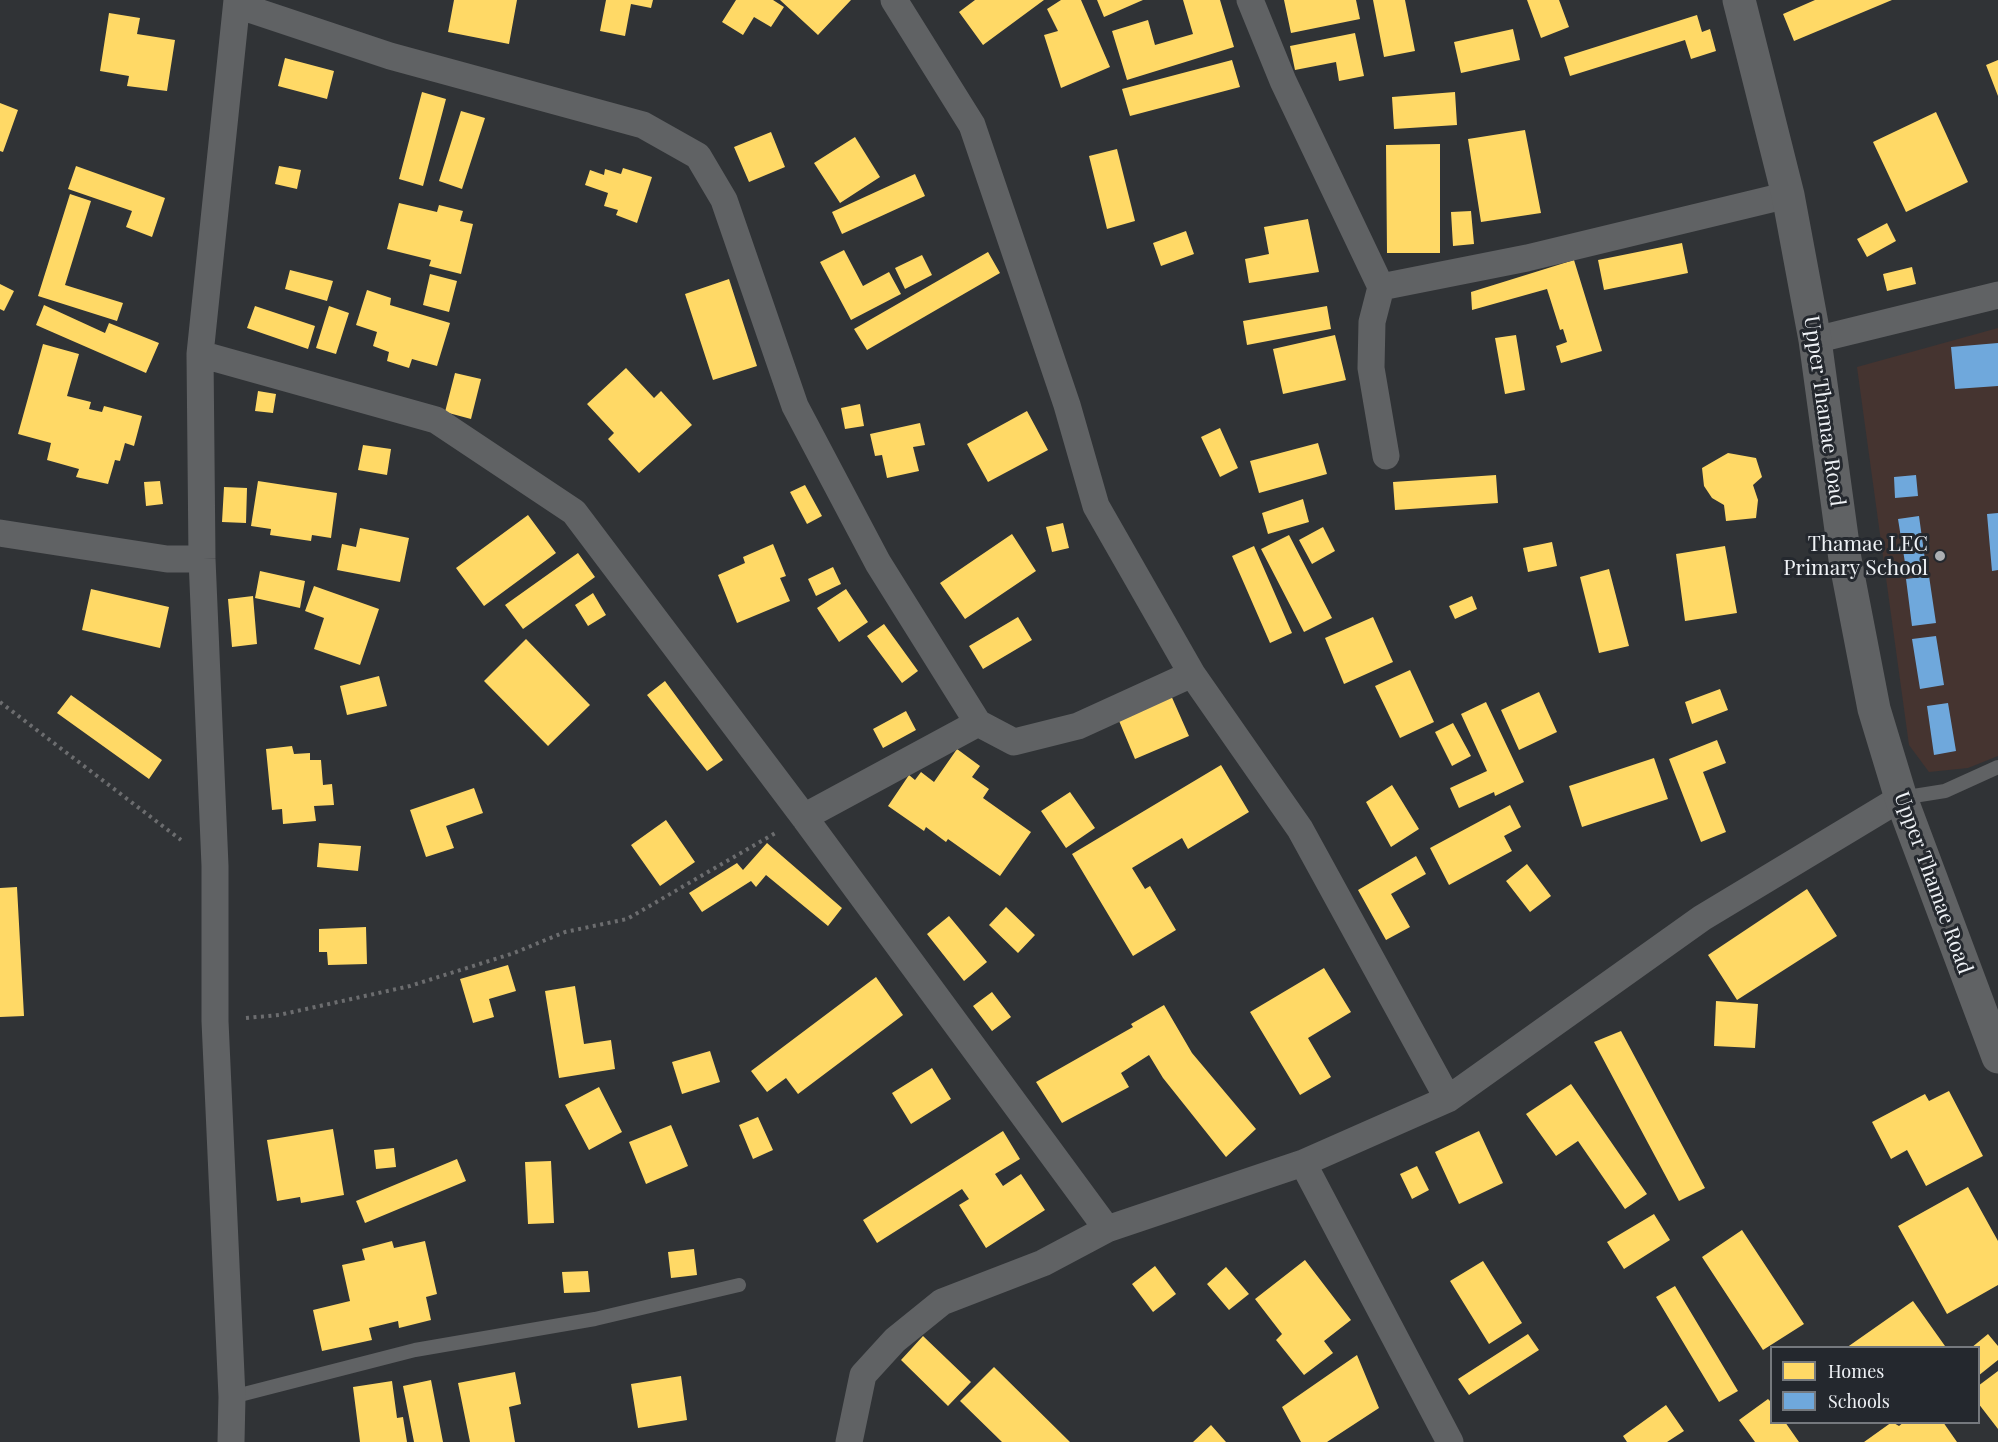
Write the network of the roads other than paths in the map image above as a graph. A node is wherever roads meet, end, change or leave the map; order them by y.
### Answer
1 (894, 0) edge
2 (1250, 0) edge
3 (1739, 0) edge
4 (237, 3) edge
5 (1788, 195) junction
6 (1381, 287) junction
7 (1998, 295) edge
8 (1815, 340) junction
9 (200, 354) junction
10 (1386, 456) dead end
11 (0, 533) edge
12 (202, 559) junction
13 (1192, 674) junction
14 (978, 723) junction
15 (1998, 767) edge
16 (1901, 798) junction
17 (804, 817) junction
18 (1998, 1057) edge
19 (1448, 1099) junction
20 (1303, 1163) junction
21 (1107, 1229) junction
22 (739, 1285) dead end
23 (232, 1397) junction
24 (231, 1442) edge
25 (849, 1442) edge
26 (1450, 1442) edge

1 - 13 street
2 - 6 street
3 - 5 street, Upper Thamae Road
4 - 9 street
4 - 14 street
5 - 6 street
5 - 8 street, Upper Thamae Road
6 - 10 street
7 - 8 street
8 - 16 street, Upper Thamae Road
9 - 12 street
9 - 17 street
11 - 12 street
12 - 23 street
13 - 14 street
13 - 19 street
14 - 17 street
15 - 16 lane
16 - 18 street, Upper Thamae Road
16 - 19 street
17 - 21 street
19 - 20 street
20 - 21 street
20 - 26 street
21 - 25 street
22 - 23 lane
23 - 24 street

